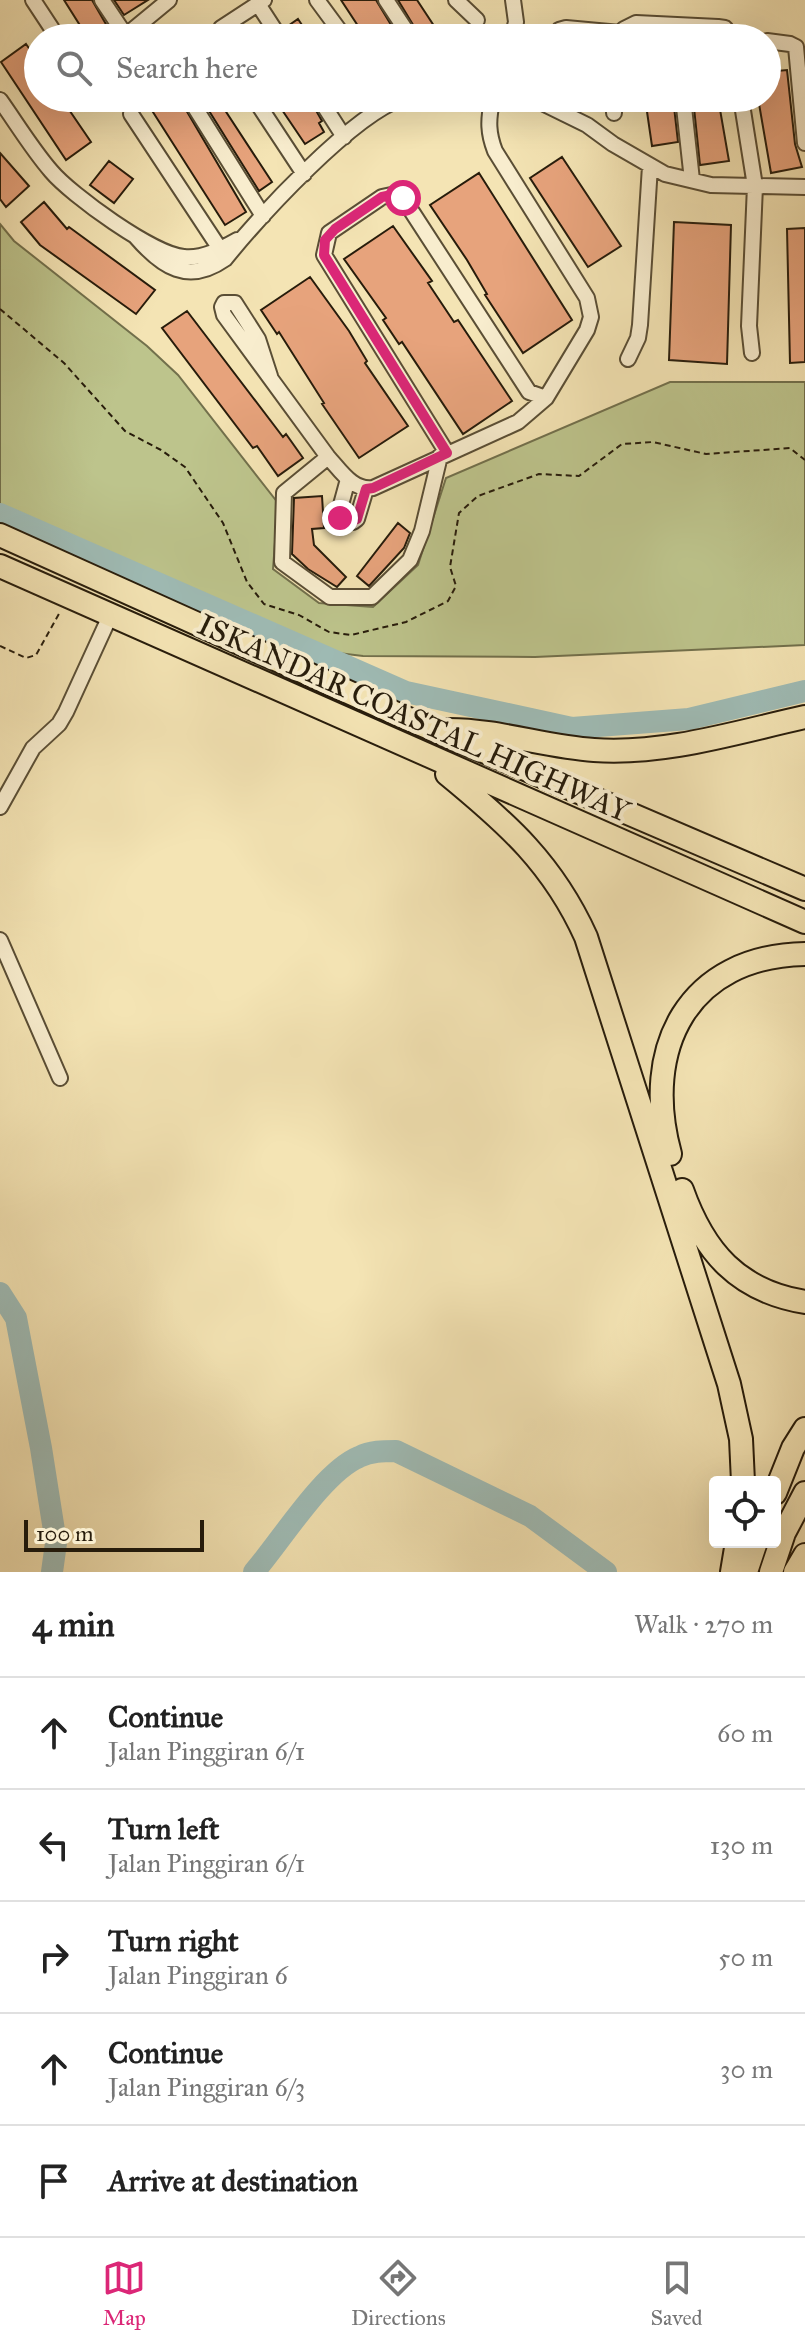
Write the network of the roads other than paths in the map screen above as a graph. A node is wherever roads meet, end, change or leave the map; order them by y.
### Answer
1 (33, 0) edge
2 (102, 0) edge
3 (169, 0) edge
4 (317, 0) edge
5 (386, 0) edge
6 (456, 0) edge
7 (513, 0) edge
8 (261, 2) edge
9 (477, 20) dead end
10 (49, 24) edge
11 (117, 24) edge
12 (140, 24) edge
13 (227, 24) edge
14 (273, 24) edge
15 (335, 24) edge
16 (402, 24) edge
17 (516, 24) edge
18 (781, 43) edge
19 (0, 100) edge
20 (198, 112) edge
21 (263, 112) edge
22 (328, 112) edge
23 (374, 112) edge
24 (489, 112) edge
25 (564, 112) edge
26 (685, 112) edge
27 (743, 112) edge
28 (131, 114) dead end
29 (344, 137) junction
30 (805, 143) edge
31 (650, 166) junction
32 (304, 174) junction
33 (692, 180) junction
34 (755, 186) junction
35 (805, 187) edge
36 (263, 216) junction
37 (136, 237) junction
38 (243, 237) junction
39 (220, 249) junction
40 (752, 353) dead end
41 (628, 359) dead end
42 (270, 376) junction
43 (546, 398) junction
44 (444, 454) junction
45 (328, 457) junction
46 (348, 479) junction
47 (370, 488) junction
48 (0, 535) edge
49 (0, 566) edge
50 (110, 616) junction
51 (805, 717) edge
52 (436, 730) junction
53 (425, 755) junction
54 (0, 807) edge
55 (805, 889) edge
56 (805, 922) edge
57 (0, 940) edge
58 (805, 954) edge
59 (60, 1078) dead end
60 (805, 1302) edge
61 (805, 1429) edge
62 (743, 1476) edge
63 (781, 1478) edge
64 (805, 1493) edge
65 (736, 1548) edge
66 (754, 1548) edge
67 (805, 1555) edge
68 (732, 1572) edge
69 (746, 1572) edge
70 (771, 1572) edge
71 (795, 1572) edge

1 - 10 street
2 - 11 street
3 - 12 street
4 - 15 street
5 - 16 street
6 - 9 street
7 - 17 street
8 - 13 street
8 - 14 street
18 - 30 street
19 - 37 street
20 - 36 street
21 - 32 street
22 - 29 street
23 - 29 street
24 - 43 street
25 - 31 street
26 - 33 street
27 - 34 street
28 - 39 street
29 - 32 street
31 - 33 street
31 - 41 street
32 - 36 street
33 - 34 street
34 - 35 street
34 - 40 street
36 - 38 street
37 - 38 street
37 - 39 street
38 - 39 street
42 - 42 street
42 - 45 street
43 - 44 street
43 - 44 street
44 - 45 street
44 - 47 street
45 - 46 street
46 - 47 street
46 - 47 street
48 - 52 highway, ISKANDAR COASTAL HIGHWAY
49 - 50 highway, ISKANDAR COASTAL HIGHWAY
50 - 53 highway, ISKANDAR COASTAL HIGHWAY
50 - 54 street
51 - 52 highway
52 - 55 highway, ISKANDAR COASTAL HIGHWAY
53 - 56 highway, ISKANDAR COASTAL HIGHWAY
53 - 62 highway
57 - 59 street
58 - 60 highway
61 - 63 highway
64 - 70 highway
65 - 68 highway
66 - 69 highway
67 - 71 highway

